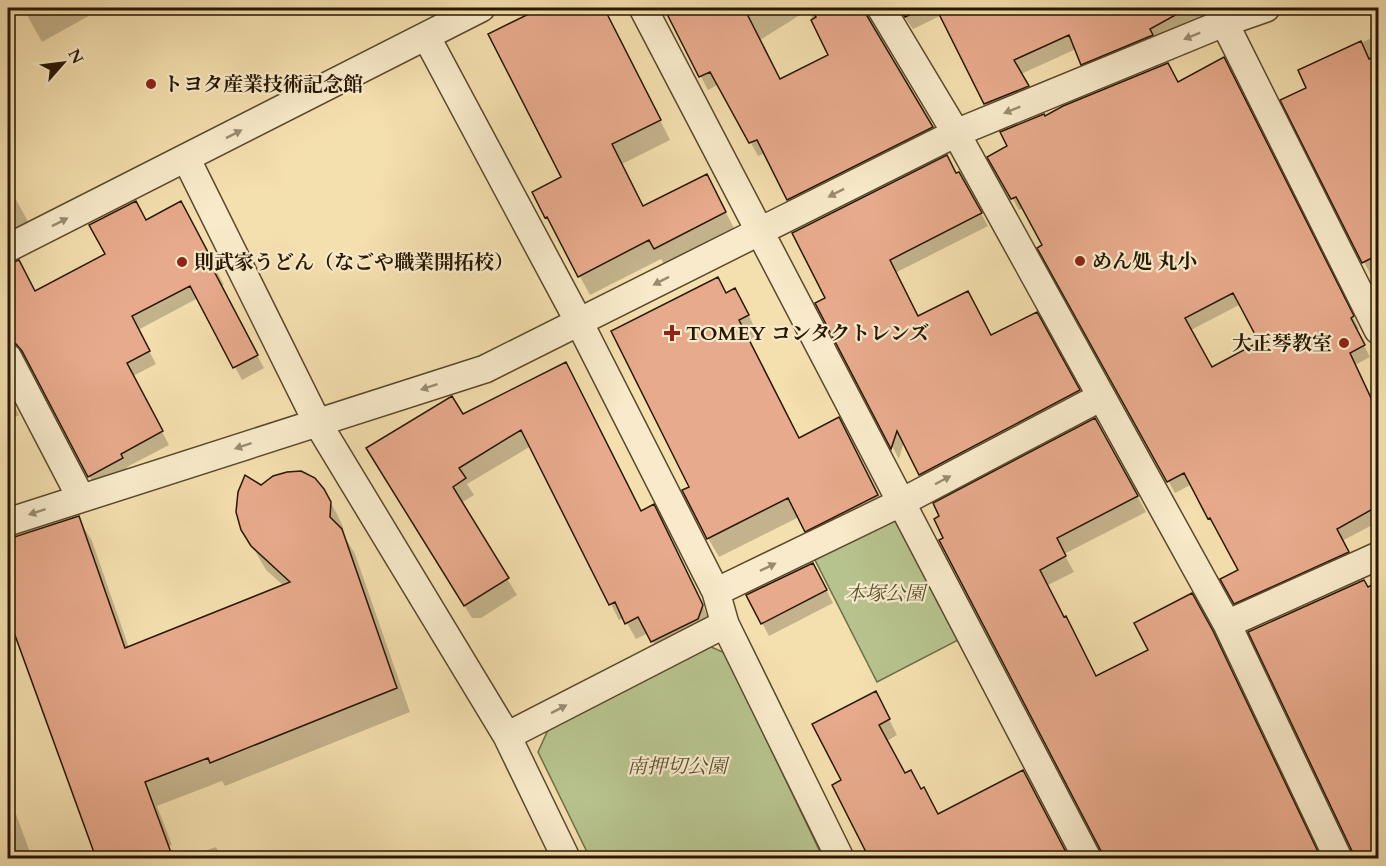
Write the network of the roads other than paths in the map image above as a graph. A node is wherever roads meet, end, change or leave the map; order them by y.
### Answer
1 (481, 8) edge
2 (644, 8) edge
3 (880, 8) edge
4 (1266, 8) edge
5 (1221, 15) edge
6 (426, 36) junction
7 (956, 133) junction
8 (186, 158) junction
9 (760, 231) junction
10 (8, 249) edge
11 (579, 322) junction
12 (1378, 330) edge
13 (8, 358) edge
14 (1101, 397) junction
15 (318, 422) junction
16 (81, 498) junction
17 (902, 502) junction
18 (8, 522) edge
19 (1378, 556) edge
20 (716, 592) junction
21 (725, 624) junction
22 (1227, 624) junction
23 (507, 736) junction
24 (566, 858) edge
25 (840, 858) edge
26 (1087, 858) edge
27 (1338, 858) edge

1 - 6 street
2 - 9 street
3 - 7 street
4 - 5 street
5 -> 7 street
5 - 12 street
8 -> 6 street
6 - 11 street
7 -> 9 street
7 - 14 street
10 -> 8 street
8 - 15 street
9 -> 11 street
9 - 17 street
11 -> 15 street
11 - 20 street
13 - 16 street
17 -> 14 street
14 - 22 street
15 -> 16 street
15 - 23 street
16 -> 18 street
20 -> 17 street
17 - 26 street
19 - 22 street
20 - 21 street
23 -> 21 street
21 - 25 street
22 - 27 street
23 - 24 street

